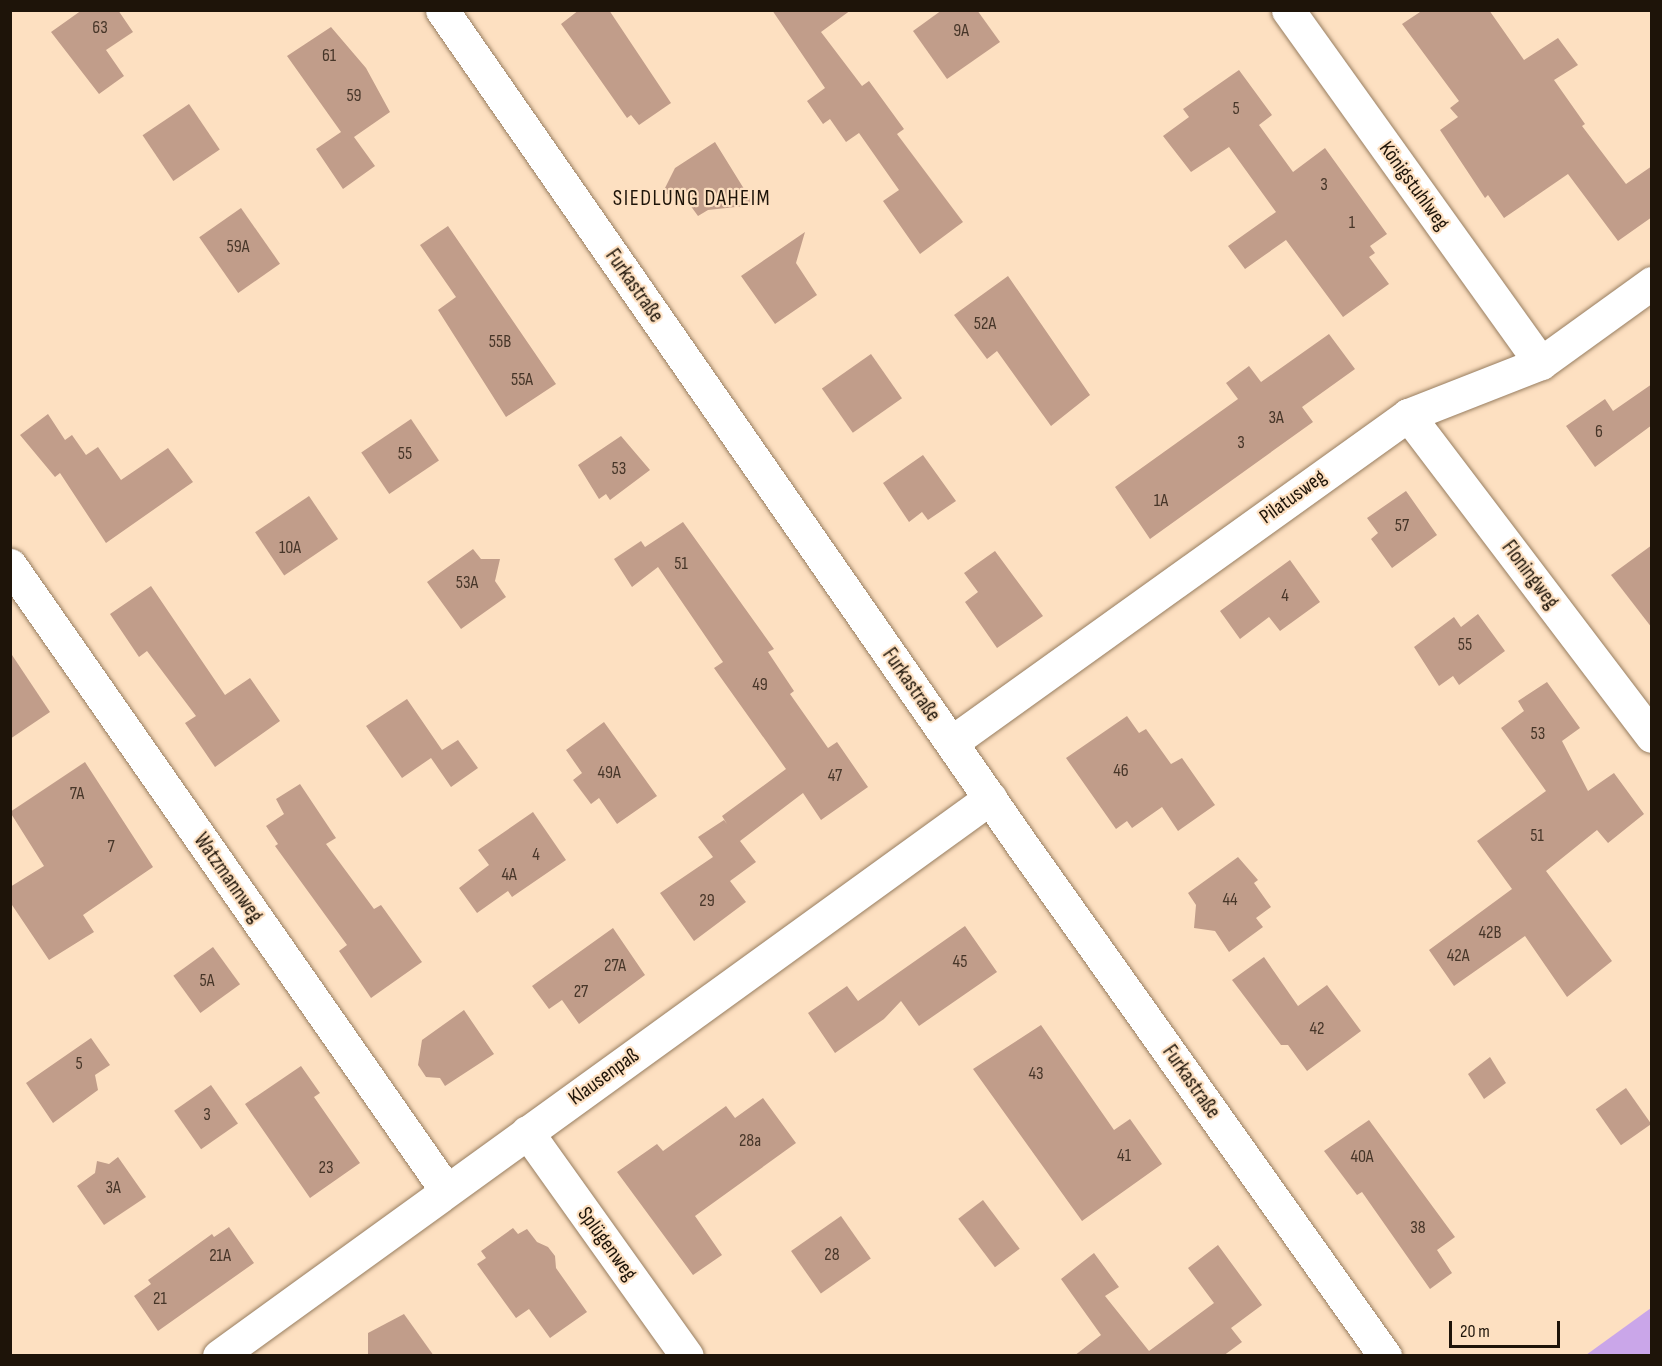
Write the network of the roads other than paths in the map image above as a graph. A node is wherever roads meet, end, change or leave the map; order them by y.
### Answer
1 (442, 10) edge
2 (1288, 10) edge
3 (1652, 283) edge
4 (1541, 363) junction
5 (1408, 415) junction
6 (10, 565) edge
7 (1652, 736) edge
8 (951, 742) junction
9 (990, 798) junction
10 (527, 1132) junction
11 (446, 1190) junction
12 (219, 1356) edge
13 (687, 1356) edge
14 (1385, 1356) edge

1 - 8 street, Furkastraße
2 - 4 street, Königstuhlweg
3 - 4 street, Pilatusweg
4 - 5 street, Pilatusweg
5 - 7 street, Floningweg
5 - 8 street, Pilatusweg
6 - 11 street, Watzmannweg
8 - 9 street, Furkastraße
9 - 10 street, Klausenpaß
9 - 14 street, Furkastraße
10 - 11 street, Klausenpaß
10 - 13 street, Splügenweg
11 - 12 street, Klausenpaß

